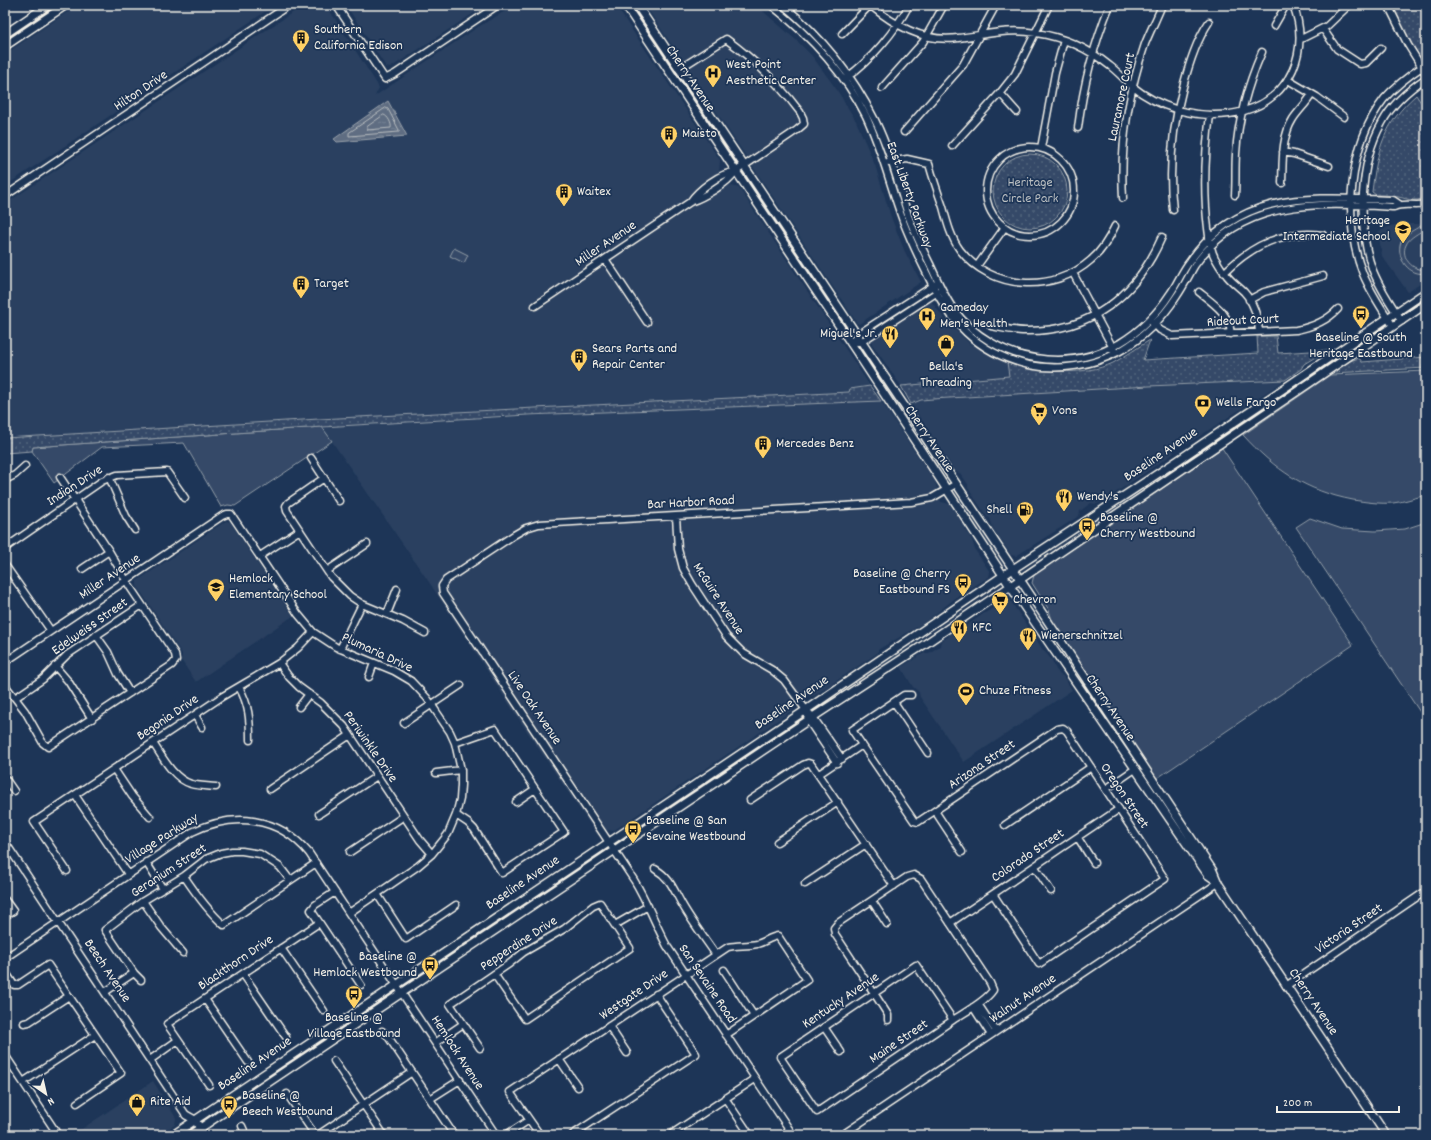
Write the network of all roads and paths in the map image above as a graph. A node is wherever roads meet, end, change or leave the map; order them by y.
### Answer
1 (66, 5) edge
2 (290, 5) edge
3 (336, 5) edge
4 (498, 5) edge
5 (624, 5) edge
6 (637, 5) edge
7 (771, 5) edge
8 (782, 5) edge
9 (870, 5) edge
10 (909, 5) edge
11 (944, 5) edge
12 (996, 5) edge
13 (1049, 5) edge
14 (1110, 5) edge
15 (1162, 5) edge
16 (1286, 5) edge
17 (1293, 5) edge
18 (1349, 5) edge
19 (1388, 5) edge
20 (44, 6) edge
21 (1209, 22) dead end
22 (898, 24) junction
23 (1274, 26) dead end
24 (1323, 29) junction
25 (1035, 33) junction
26 (5, 34) edge
27 (842, 34) dead end
28 (979, 35) junction
29 (926, 37) junction
30 (1300, 39) junction
31 (1064, 40) junction
32 (5, 46) edge
33 (1381, 48) dead end
34 (1262, 52) dead end
35 (1093, 54) junction
36 (1424, 66) edge
37 (680, 69) junction
38 (1426, 74) edge
39 (849, 76) junction
40 (1426, 78) edge
41 (843, 80) junction
42 (1288, 80) junction
43 (1133, 87) junction
44 (882, 88) dead end
45 (1000, 93) junction
46 (1312, 94) junction
47 (1177, 109) junction
48 (1017, 112) dead end
49 (1242, 112) junction
50 (1210, 115) junction
51 (1344, 117) dead end
52 (1078, 128) dead end
53 (904, 132) dead end
54 (952, 146) dead end
55 (1041, 148) junction
56 (1283, 152) junction
57 (892, 161) junction
58 (885, 163) junction
59 (744, 166) junction
60 (1329, 166) dead end
61 (736, 172) junction
62 (1282, 183) dead end
63 (1235, 195) dead end
64 (5, 196) edge
65 (1123, 198) dead end
66 (1352, 202) junction
67 (1363, 202) junction
68 (1426, 204) edge
69 (1173, 210) dead end
70 (1115, 226) dead end
71 (1005, 227) junction
72 (1323, 235) dead end
73 (1162, 237) dead end
74 (1210, 238) junction
75 (1211, 246) junction
76 (605, 259) junction
77 (977, 266) junction
78 (1073, 273) junction
79 (1224, 273) junction
80 (1323, 276) dead end
81 (939, 282) junction
82 (932, 286) junction
83 (942, 289) junction
84 (1200, 292) dead end
85 (1426, 292) edge
86 (936, 293) junction
87 (1249, 300) junction
88 (1426, 304) edge
89 (535, 306) dead end
90 (1338, 309) dead end
91 (1396, 313) junction
92 (1095, 315) junction
93 (1388, 318) junction
94 (1149, 320) junction
95 (1402, 321) junction
96 (648, 322) dead end
97 (1155, 324) junction
98 (991, 326) dead end
99 (1393, 326) junction
100 (1260, 332) junction
101 (1231, 334) junction
102 (859, 338) junction
103 (851, 344) junction
104 (1112, 347) junction
105 (1116, 354) junction
106 (311, 458) dead end
107 (25, 466) dead end
108 (60, 477) dead end
109 (109, 478) junction
110 (324, 478) junction
111 (5, 480) edge
112 (956, 484) junction
113 (947, 489) junction
114 (185, 498) dead end
115 (75, 500) junction
116 (339, 501) dead end
117 (229, 514) joint
118 (676, 516) junction
119 (135, 530) dead end
120 (300, 530) junction
121 (367, 544) dead end
122 (5, 548) edge
123 (109, 551) junction
124 (260, 556) junction
125 (5, 565) edge
126 (82, 569) dead end
127 (1013, 569) junction
128 (327, 571) junction
129 (1003, 576) junction
130 (1020, 579) junction
131 (126, 580) junction
132 (442, 586) joint
133 (1010, 586) junction
134 (397, 589) dead end
135 (362, 604) junction
136 (142, 605) junction
137 (387, 614) junction
138 (51, 631) junction
139 (313, 632) junction
140 (425, 633) dead end
141 (96, 635) junction
142 (340, 650) junction
143 (5, 662) edge
144 (279, 663) junction
145 (374, 663) junction
146 (54, 666) junction
147 (369, 677) dead end
148 (5, 685) edge
149 (461, 685) dead end
150 (238, 687) junction
151 (130, 693) junction
152 (309, 694) junction
153 (911, 695) dead end
154 (15, 698) junction
155 (894, 702) junction
156 (432, 704) junction
157 (300, 707) dead end
158 (806, 710) junction
159 (195, 715) junction
160 (811, 718) junction
161 (92, 719) junction
162 (404, 723) dead end
163 (202, 727) dead end
164 (1063, 728) joint
165 (350, 735) junction
166 (250, 740) dead end
167 (455, 743) junction
168 (153, 744) junction
169 (862, 745) junction
170 (928, 753) dead end
171 (842, 759) junction
172 (835, 760) junction
173 (1091, 768) junction
174 (114, 769) junction
175 (1135, 769) junction
176 (461, 770) junction
177 (436, 773) dead end
178 (819, 774) junction
179 (377, 776) junction
180 (5, 778) edge
181 (216, 787) dead end
182 (270, 789) dead end
183 (535, 789) junction
184 (1106, 789) junction
185 (14, 791) dead end
186 (75, 795) junction
187 (750, 800) dead end
188 (516, 802) dead end
189 (838, 802) junction
190 (1119, 809) junction
191 (935, 811) junction
192 (319, 814) dead end
193 (456, 815) junction
194 (404, 816) junction
195 (150, 817) dead end
196 (1005, 825) dead end
197 (1078, 838) junction
198 (5, 842) edge
199 (609, 842) junction
200 (777, 842) dead end
201 (866, 844) junction
202 (614, 850) junction
203 (350, 852) dead end
204 (962, 852) dead end
205 (432, 854) junction
206 (146, 862) junction
207 (316, 863) junction
208 (1094, 863) dead end
209 (1035, 866) junction
210 (655, 869) dead end
211 (67, 871) dead end
212 (128, 874) junction
213 (184, 876) junction
214 (290, 880) junction
215 (1218, 883) junction
216 (806, 884) dead end
217 (894, 886) junction
218 (163, 888) junction
219 (1051, 891) dead end
220 (1426, 891) edge
221 (335, 892) junction
222 (377, 894) junction
223 (993, 894) junction
224 (5, 900) edge
225 (872, 900) junction
226 (143, 901) junction
227 (456, 905) dead end
228 (648, 906) junction
229 (349, 913) junction
230 (5, 916) edge
231 (58, 922) junction
232 (319, 923) junction
233 (950, 923) junction
234 (888, 924) dead end
235 (615, 925) junction
236 (281, 948) junction
237 (183, 953) dead end
238 (716, 955) junction
239 (5, 958) edge
240 (724, 970) dead end
241 (5, 971) edge
242 (134, 973) junction
243 (242, 974) junction
244 (494, 974) junction
245 (686, 975) junction
246 (141, 980) dead end
247 (397, 984) junction
248 (361, 986) dead end
249 (1286, 986) junction
250 (105, 992) junction
251 (402, 992) junction
252 (874, 993) junction
253 (656, 994) junction
254 (69, 996) junction
255 (205, 999) junction
256 (975, 1006) junction
257 (324, 1011) dead end
258 (754, 1016) junction
259 (888, 1020) dead end
260 (953, 1020) junction
261 (24, 1023) dead end
262 (463, 1024) junction
263 (609, 1026) junction
264 (824, 1027) junction
265 (382, 1031) dead end
266 (994, 1033) junction
267 (95, 1034) junction
268 (726, 1034) junction
269 (286, 1037) dead end
270 (178, 1040) junction
271 (435, 1043) junction
272 (480, 1048) dead end
273 (841, 1052) dead end
274 (627, 1053) dead end
275 (5, 1055) edge
276 (780, 1057) joint
277 (559, 1059) junction
278 (150, 1060) junction
279 (334, 1061) dead end
280 (248, 1062) dead end
281 (412, 1072) junction
282 (755, 1079) junction
283 (460, 1080) junction
284 (23, 1082) junction
285 (209, 1085) dead end
286 (578, 1087) dead end
287 (287, 1094) dead end
288 (725, 1098) junction
289 (430, 1099) junction
290 (76, 1103) dead end
291 (363, 1104) junction
292 (186, 1116) junction
293 (195, 1120) junction
294 (530, 1120) junction
295 (188, 1125) junction
296 (242, 1126) dead end
297 (200, 1128) junction
298 (192, 1134) edge
299 (58, 1135) edge
300 (173, 1135) edge
301 (204, 1135) edge
302 (246, 1135) edge
303 (317, 1135) edge
304 (384, 1135) edge
305 (454, 1135) edge
306 (496, 1135) edge
307 (506, 1135) edge
308 (540, 1135) edge
309 (572, 1135) edge
310 (670, 1135) edge
311 (750, 1135) edge
312 (793, 1135) edge
313 (842, 1135) edge
314 (1386, 1135) edge

1 - 32 main road
2 - 64 street, Hilton Drive
3 - 4 street
5 - 61 main road, Cherry Avenue
6 - 37 main road, Cherry Avenue
7 - 41 street, East Liberty Parkway
8 - 39 street, East Liberty Parkway
9 - 22 street
9 - 27 street
10 - 22 street
11 - 29 street
12 - 28 street
13 - 25 street
14 - 35 street
15 - 43 street, Lauramore Court
16 - 23 street
17 - 30 street
18 - 24 street
19 - 36 street
20 - 26 main road
21 - 47 street
22 - 29 street
22 - 39 street
24 - 30 street
24 - 33 street
25 - 28 street
25 - 31 street
25 - 45 street
28 - 29 street
28 - 53 street
29 - 44 street
30 - 42 street
31 - 35 street
31 - 55 street
34 - 49 street
35 - 43 street
35 - 52 street
36 - 38 street
36 - 66 street
37 - 59 main road, Cherry Avenue
37 - 59 street, Miller Avenue
39 - 41 street
39 - 57 street, East Liberty Parkway
40 - 67 street
41 - 58 street, East Liberty Parkway
42 - 46 street
42 - 49 street
43 - 47 street
43 - 65 street, Lauramore Court
45 - 48 street
45 - 54 street
46 - 51 street
46 - 56 street
47 - 50 street
47 - 69 street
49 - 50 street
49 - 63 street
50 - 74 street
55 - 71 street
55 - 71 street
56 - 60 street
56 - 62 street
57 - 58 street
57 - 77 street
57 - 81 street, East Liberty Parkway
58 - 82 street, East Liberty Parkway
59 - 61 street, Miller Avenue
59 - 102 main road, Cherry Avenue
61 - 76 street, Miller Avenue
61 - 103 main road, Cherry Avenue
66 - 67 street, East Liberty Parkway
66 - 74 street, East Liberty Parkway
66 - 75 street, East Liberty Parkway
66 - 93 street
67 - 68 street, East Liberty Parkway
67 - 91 street
70 - 78 street
71 - 77 street
72 - 79 street
73 - 92 street
74 - 75 street
74 - 94 street, East Liberty Parkway
75 - 79 street
75 - 97 street, East Liberty Parkway
76 - 89 street, Miller Avenue
76 - 96 street
77 - 78 street
78 - 92 street
79 - 87 street
80 - 87 street
81 - 82 street
81 - 83 street, East Liberty Parkway
82 - 86 street, East Liberty Parkway
82 - 102 street
83 - 86 street
83 - 104 street, East Liberty Parkway
84 - 101 street
85 - 91 main road, Baseline Avenue
86 - 102 street
86 - 105 street, East Liberty Parkway
87 - 100 street
88 - 95 main road, Baseline Avenue
90 - 100 street, Rideout Court
91 - 93 main road, Baseline Avenue
91 - 95 street
92 - 98 street
92 - 104 street
93 - 99 street
93 - 127 main road, Baseline Avenue
94 - 97 street, Rideout Court
94 - 104 street, East Liberty Parkway
95 - 99 main road, Baseline Avenue
97 - 101 street, Rideout Court
97 - 105 street, East Liberty Parkway
99 - 130 main road, Baseline Avenue
100 - 101 street, Rideout Court
102 - 103 street
102 - 112 main road, Cherry Avenue
103 - 113 main road, Cherry Avenue
104 - 105 street
106 - 110 street
107 - 111 street
108 - 115 street
109 - 114 street, Indian Drive
109 - 115 street, Indian Drive
109 - 119 street
110 - 116 street
110 - 120 street
112 - 113 street, Bar Harbor Road
112 - 127 main road, Cherry Avenue
113 - 118 street, Bar Harbor Road
113 - 129 main road, Cherry Avenue
115 - 122 street, Indian Drive
115 - 123 street
117 - 124 street, Plumaria Drive
117 - 131 street, Miller Avenue
118 - 132 street, Bar Harbor Road
118 - 158 street, McGuire Avenue
120 - 124 street
120 - 128 street
121 - 128 street
123 - 126 street
123 - 131 street
124 - 139 street, Plumaria Drive
125 - 138 street
127 - 129 main road, Baseline Avenue
127 - 130 main road, Cherry Avenue
128 - 135 street
129 - 133 main road, Cherry Avenue
129 - 158 main road, Baseline Avenue
130 - 133 main road, Baseline Avenue
130 - 215 main road, Cherry Avenue
131 - 136 street
131 - 138 street, Miller Avenue
132 - 199 street, Live Oak Avenue
133 - 160 main road, Baseline Avenue
133 - 175 main road, Cherry Avenue
134 - 137 street
135 - 137 street
135 - 142 street
136 - 141 street, Edelweiss Street
136 - 151 street
137 - 140 street
138 - 143 street, Miller Avenue
139 - 142 street, Plumaria Drive
139 - 144 street, Begonia Drive
141 - 146 street, Edelweiss Street
141 - 151 street
142 - 145 street, Plumaria Drive
144 - 150 street, Begonia Drive
144 - 152 street, Periwinkle Drive
145 - 147 street
145 - 156 street, Plumaria Drive
146 - 154 street, Edelweiss Street
146 - 161 street
148 - 154 street
149 - 156 street
150 - 159 street, Begonia Drive
150 - 166 street
151 - 161 street
152 - 157 street
152 - 165 street, Periwinkle Drive
153 - 155 street
154 - 161 street
155 - 169 street
155 - 170 street
156 - 162 street
156 - 167 street, Plumaria Drive
158 - 160 street, McGuire Avenue
158 - 199 main road, Baseline Avenue
159 - 163 street
159 - 168 street, Begonia Drive
160 - 171 street, McGuire Avenue
160 - 172 street, McGuire Avenue
160 - 202 main road, Baseline Avenue
164 - 173 street, Oregon Street
164 - 191 street, Arizona Street
165 - 179 street, Periwinkle Drive
165 - 182 street
167 - 176 street, Plumaria Drive
167 - 183 street
168 - 174 street, Begonia Drive
168 - 181 street
169 - 171 street
169 - 191 street, Arizona Street
171 - 172 street
172 - 178 street
173 - 184 street, Oregon Street
173 - 196 street
174 - 186 street, Begonia Drive
174 - 195 street
175 - 184 street
175 - 215 main road, Cherry Avenue
176 - 177 street
176 - 193 street, Plumaria Drive
178 - 187 street
178 - 189 street
179 - 192 street
179 - 194 street, Periwinkle Drive
180 - 185 street
183 - 188 street
183 - 193 street
184 - 190 street, Oregon Street
186 - 211 street, Begonia Drive
186 - 212 street
189 - 200 street
189 - 201 street
190 - 197 street, Colorado Street
190 - 223 street, Oregon Street
191 - 204 street
193 - 205 street, Plumaria Drive
194 - 203 street
194 - 205 street, Periwinkle Drive
197 - 208 street
197 - 209 street, Colorado Street
198 - 231 street, Beech Avenue
199 - 202 street, San Sevaine Road
199 - 247 main road, Baseline Avenue
201 - 216 street
201 - 217 street
202 - 228 street, San Sevaine Road
202 - 251 main road, Baseline Avenue
205 - 222 street, Plumaria Drive
206 - 207 street, Village Parkway
206 - 212 street, Village Parkway
206 - 218 street
207 - 214 street
207 - 221 street, Village Parkway
209 - 219 street
209 - 223 street, Colorado Street
210 - 238 street
212 - 231 street, Village Parkway
213 - 214 street, Geranium Street
213 - 214 street
213 - 218 street, Geranium Street
215 - 249 main road, Cherry Avenue
215 - 266 street, Walnut Avenue
217 - 225 street
217 - 233 street
218 - 226 street, Geranium Street
220 - 249 street, Victoria Street
221 - 229 street, Village Parkway
221 - 232 street
222 - 227 street
222 - 229 street, Plumaria Drive
223 - 233 street, Colorado Street
224 - 230 street
225 - 234 street
225 - 252 street
226 - 237 street
226 - 242 street, Geranium Street
228 - 235 street
228 - 245 street, San Sevaine Road
229 - 247 street, Village Parkway
231 - 239 street, Village Parkway
231 - 250 street, Beech Avenue
232 - 236 street, Blackthorn Drive
232 - 248 street
233 - 256 street, Maine Street
235 - 244 street, Pepperdine Drive
235 - 244 street
236 - 243 street, Blackthorn Drive
236 - 257 street
238 - 245 street, Westgate Drive
238 - 258 street, Westgate Drive
240 - 258 street
241 - 254 street
242 - 246 street
242 - 250 street
243 - 255 street, Blackthorn Drive
243 - 269 street
244 - 262 street, Pepperdine Drive
245 - 253 street, Westgate Drive
245 - 268 street, San Sevaine Road
247 - 251 street, Hemlock Avenue
247 - 293 main road, Baseline Avenue
249 - 314 main road, Cherry Avenue
250 - 278 street, Beech Avenue
251 - 271 street, Hemlock Avenue
251 - 297 main road, Baseline Avenue
252 - 259 street
252 - 260 street, Kentucky Avenue
252 - 264 street, Kentucky Avenue
253 - 263 street, Westgate Drive
253 - 309 street
254 - 261 street
254 - 267 street
255 - 270 street, Blackthorn Drive
255 - 280 street
256 - 260 street, Maine Street
256 - 266 street
258 - 268 street
260 - 276 street, Maine Street
262 - 271 street
262 - 272 street
263 - 274 street
263 - 277 street, Westgate Drive
264 - 273 street
264 - 276 street, Kentucky Avenue
265 - 281 street
266 - 313 street, Walnut Avenue
267 - 284 street
267 - 290 street
268 - 282 street, San Sevaine Road
270 - 278 street
270 - 285 street
271 - 283 street, Hemlock Avenue
275 - 284 street
277 - 286 street
277 - 294 street, Westgate Drive
278 - 292 street, Beech Avenue
279 - 291 street
281 - 289 street
281 - 291 street
282 - 288 street
282 - 312 street, San Sevaine Road
283 - 289 street
283 - 306 street, Hemlock Avenue
284 - 299 street
287 - 303 street
288 - 310 street
288 - 311 street
289 - 305 street
291 - 303 street
291 - 304 street
292 - 293 main road
292 - 295 main road, Beech Avenue
293 - 295 main road, Baseline Avenue
293 - 297 main road
294 - 307 street
294 - 308 street
295 - 298 main road, Beech Avenue
295 - 300 main road, Baseline Avenue
296 - 302 street
297 - 298 main road, Baseline Avenue
297 - 301 main road

